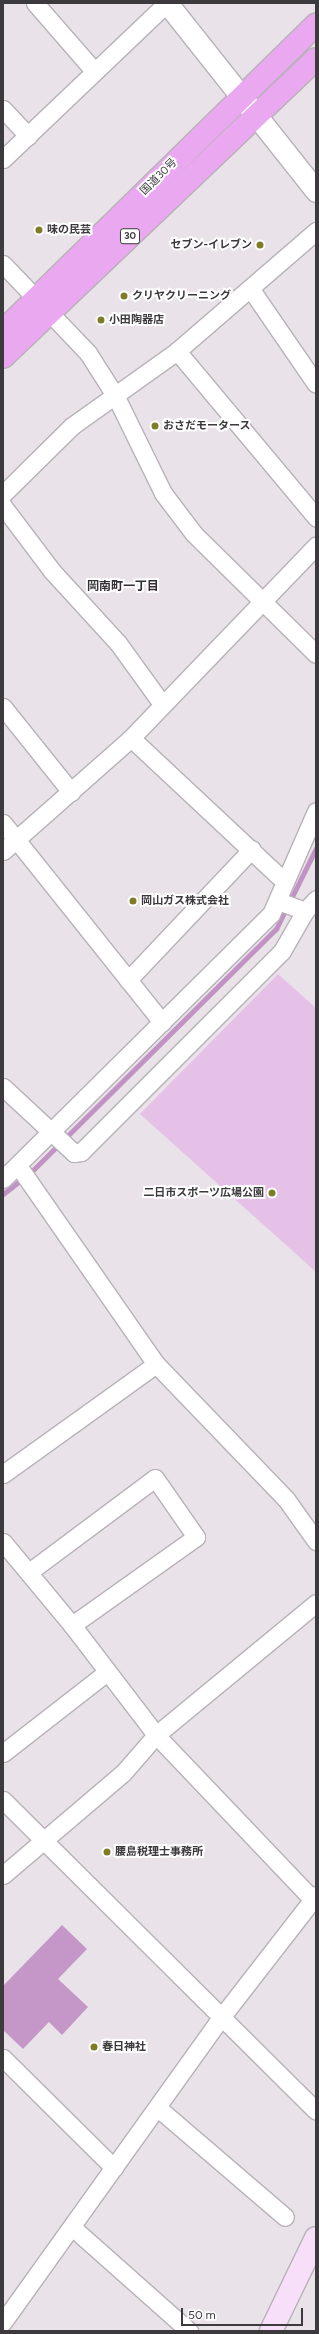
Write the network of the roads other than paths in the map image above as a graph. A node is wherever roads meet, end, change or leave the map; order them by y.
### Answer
1 (35, 3) edge
2 (167, 3) edge
3 (316, 24) edge
4 (316, 60) edge
5 (95, 72) junction
6 (242, 96) junction
7 (3, 109) edge
8 (257, 115) junction
9 (28, 136) junction
10 (3, 159) edge
11 (316, 191) edge
12 (316, 231) edge
13 (3, 264) edge
14 (250, 288) junction
15 (43, 306) junction
16 (3, 331) edge
17 (177, 351) junction
18 (3, 358) edge
19 (316, 384) edge
20 (116, 397) junction
21 (3, 494) edge
22 (3, 506) edge
23 (316, 517) edge
24 (316, 546) edge
25 (262, 600) junction
26 (316, 654) edge
27 (162, 704) junction
28 (3, 706) edge
29 (131, 738) junction
30 (71, 792) junction
31 (316, 811) edge
32 (3, 823) edge
33 (16, 840) junction
34 (252, 849) junction
35 (3, 851) edge
36 (284, 881) junction
37 (296, 904) edge
38 (128, 980) junction
39 (162, 1022) junction
40 (3, 1087) edge
41 (51, 1132) junction
42 (24, 1173) junction
43 (3, 1179) edge
44 (156, 1364) junction
45 (3, 1474) edge
46 (316, 1541) edge
47 (3, 1542) edge
48 (29, 1572) junction
49 (316, 1603) edge
50 (72, 1625) junction
51 (107, 1672) junction
52 (156, 1735) junction
53 (3, 1753) edge
54 (3, 1800) edge
55 (43, 1838) junction
56 (3, 1875) edge
57 (314, 1897) edge
58 (223, 2016) junction
59 (3, 2058) edge
60 (158, 2108) junction
61 (316, 2111) edge
62 (114, 2168) junction
63 (285, 2217) dead end
64 (72, 2227) junction
65 (316, 2238) edge
66 (3, 2322) edge
67 (189, 2331) edge
68 (271, 2331) edge

1 - 5 street
2 - 5 street
2 - 6 street
3 - 6 highway, 国道30号 / 30
4 - 8 highway, 国道30号 / 30
5 - 9 street
6 - 8 street
6 - 15 highway, 国道30号 / 30
7 - 9 street
8 - 11 street
8 - 15 highway, 国道30号 / 30
9 - 10 street
12 - 14 street
13 - 15 street
14 - 17 street
14 - 19 street
15 - 16 highway, 国道30号 / 30
15 - 18 highway, 国道30号 / 30
15 - 20 street
17 - 20 street
17 - 23 street
20 - 21 street
20 - 25 street
22 - 27 street
24 - 25 street
25 - 26 street
25 - 27 street
27 - 29 street
28 - 30 street
29 - 30 street
29 - 34 street
30 - 33 street
31 - 36 street
32 - 33 street
33 - 35 street
33 - 38 street
34 - 36 street
34 - 38 street
36 - 37 street
37 - 39 street
37 - 41 street
38 - 39 street
39 - 41 street
40 - 41 street
41 - 42 street
42 - 43 street
42 - 44 street
44 - 45 street
44 - 46 street
47 - 48 street
48 - 50 street
48 - 50 street
49 - 52 street
50 - 51 street
51 - 52 street
51 - 53 street
52 - 55 street
52 - 57 street
54 - 55 street
55 - 56 street
55 - 58 street
57 - 58 street
58 - 60 street
58 - 61 street
59 - 62 street
60 - 62 street
60 - 63 street
62 - 64 street
64 - 66 street
64 - 67 street
65 - 68 main road

